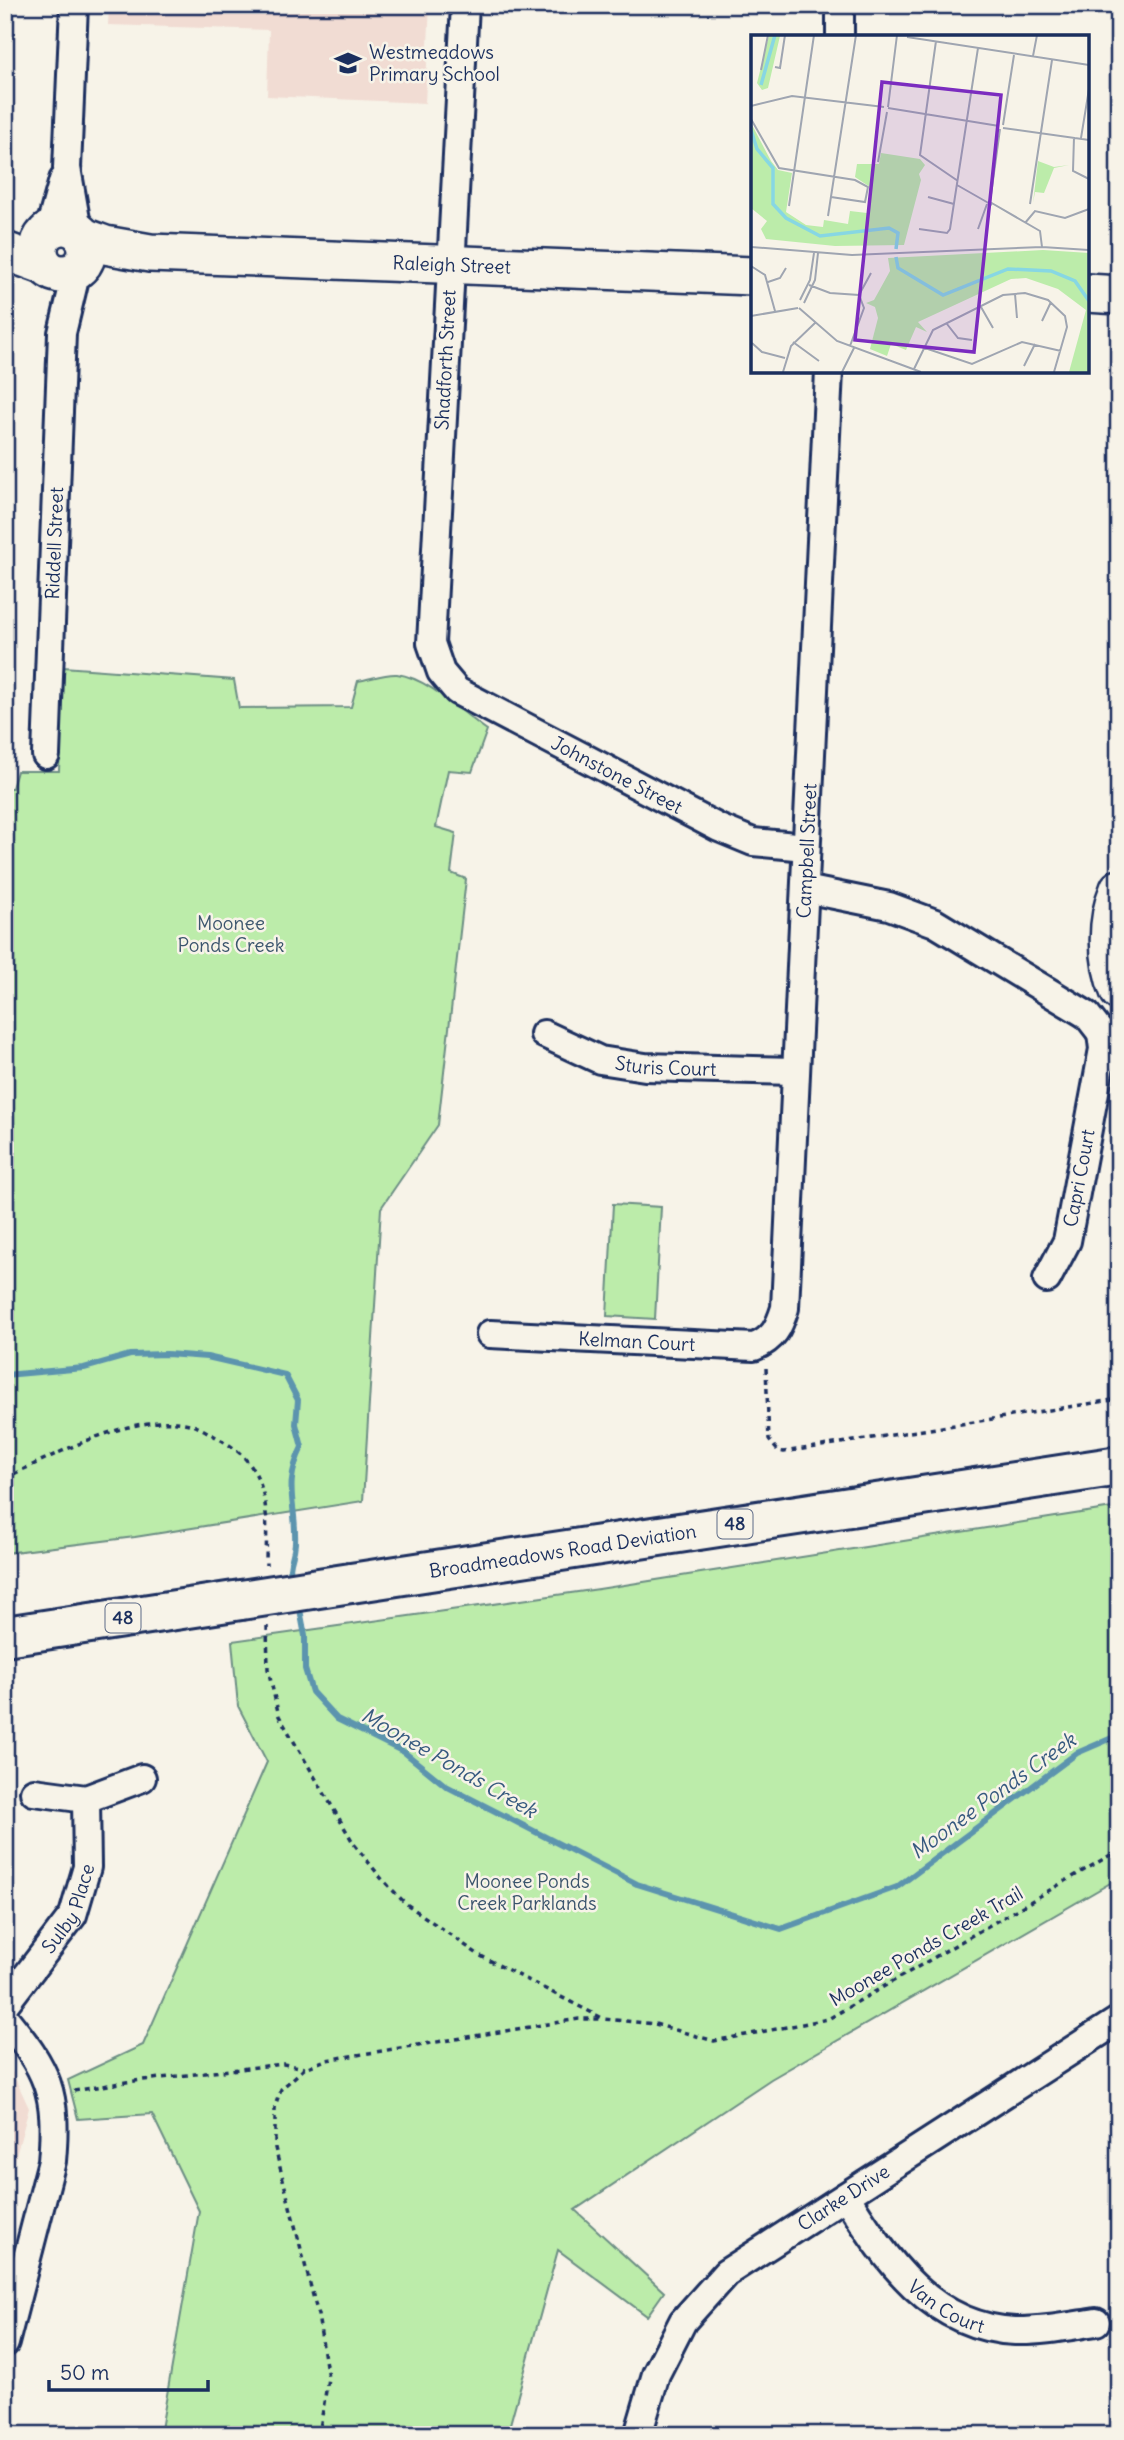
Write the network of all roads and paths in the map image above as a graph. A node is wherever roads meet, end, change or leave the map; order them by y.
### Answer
1 (74, 5) edge
2 (465, 5) edge
3 (840, 5) edge
4 (840, 35) edge
5 (5, 243) edge
6 (5, 251) edge
7 (63, 251) junction
8 (451, 263) junction
9 (751, 276) edge
10 (1089, 293) edge
11 (1119, 295) edge
12 (829, 373) edge
13 (441, 672) joint
14 (46, 755) dead end
15 (806, 847) junction
16 (805, 889) junction
17 (1119, 889) edge
18 (1119, 991) edge
19 (1113, 1030) edge
20 (544, 1034) dead end
21 (794, 1071) junction
22 (1047, 1279) dead end
23 (778, 1330) joint
24 (490, 1334) dead end
25 (759, 1364) dead end
26 (1119, 1399) edge
27 (1119, 1466) edge
28 (256, 1475) dead end
29 (5, 1478) edge
30 (5, 1636) edge
31 (270, 1679) dead end
32 (142, 1778) dead end
33 (34, 1792) dead end
34 (86, 1799) junction
35 (1119, 1850) edge
36 (5, 2004) edge
37 (5, 2018) edge
38 (604, 2019) junction
39 (1119, 2020) edge
40 (305, 2068) junction
41 (51, 2095) junction
42 (846, 2196) junction
43 (1096, 2322) dead end
44 (5, 2343) edge
45 (319, 2435) edge
46 (638, 2435) edge

1 - 7 street
2 - 8 street, Shadforth Street
3 - 4 street
5 - 7 street, Raleigh Street
6 - 7 street, Raleigh Street
7 - 8 street, Raleigh Street
7 - 14 street, Riddell Street
8 - 9 street, Raleigh Street
8 - 13 street, Shadforth Street
10 - 11 street
12 - 15 street, Campbell Street
13 - 15 street, Johnstone Street
15 - 16 street, Campbell Street
16 - 19 street
16 - 21 street, Campbell Street
17 - 18 street
19 - 22 street, Capri Court
20 - 21 street, Sturis Court
21 - 23 street, Campbell Street
23 - 24 street, Kelman Court
25 - 26 path
27 - 30 main road, Broadmeadows Road Deviation / 48, bridge
28 - 29 path
31 - 38 path, Moonee Ponds Creek Trail
32 - 34 street
33 - 34 street
34 - 36 street, Sulby Place
35 - 38 path, Moonee Ponds Creek Trail
37 - 41 street
38 - 40 path
39 - 42 street, Clarke Drive
40 - 41 path
40 - 45 path
41 - 44 street
42 - 43 street, Van Court
42 - 46 street, Clarke Drive

